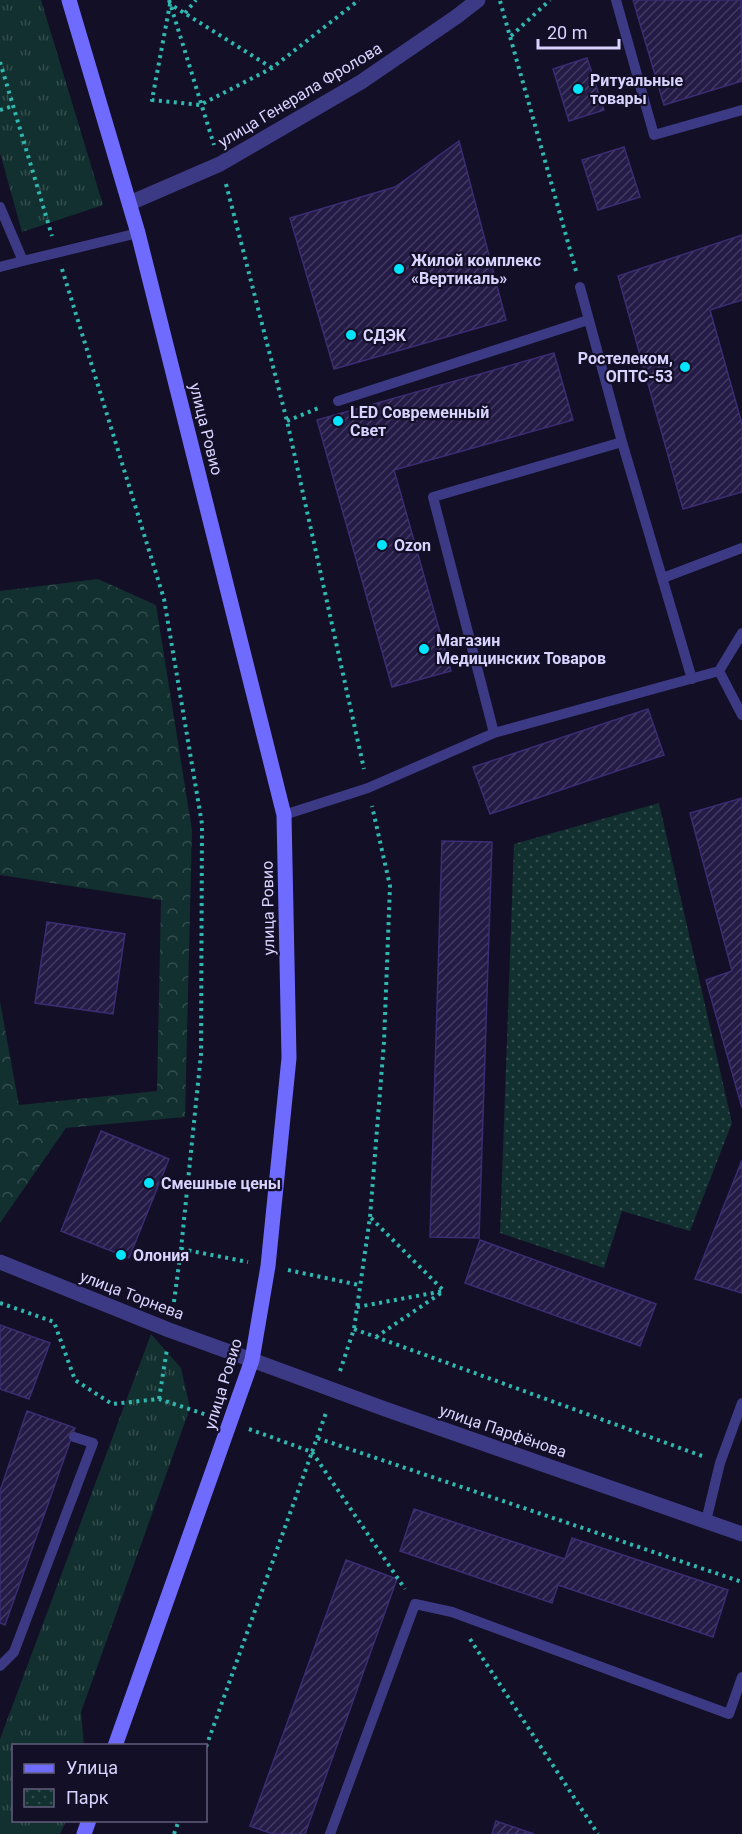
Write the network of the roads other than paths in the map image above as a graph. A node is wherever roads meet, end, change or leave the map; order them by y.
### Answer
1 (69, 0) edge
2 (478, 0) edge
3 (616, 0) edge
4 (742, 110) edge
5 (130, 203) junction
6 (0, 207) edge
7 (138, 233) junction
8 (23, 261) junction
9 (0, 267) edge
10 (580, 287) road end
11 (588, 320) junction
12 (338, 401) road end
13 (622, 442) junction
14 (742, 549) edge
15 (663, 578) junction
16 (742, 633) edge
17 (719, 671) junction
18 (693, 680) junction
19 (742, 715) edge
20 (494, 733) junction
21 (284, 815) junction
22 (0, 1262) edge
23 (252, 1360) junction
24 (742, 1403) edge
25 (74, 1437) dead end
26 (706, 1521) junction
27 (742, 1534) edge
28 (0, 1666) edge
29 (742, 1677) edge
30 (117, 1744) edge
31 (330, 1834) edge

1 - 5 main road, улица Ровио
2 - 5 street, улица Генерала Фролова
3 - 4 lane
5 - 7 main road, улица Ровио
6 - 8 lane
7 - 8 lane
7 - 21 main road, улица Ровио
8 - 9 lane
10 - 11 lane
11 - 12 lane
11 - 13 lane
13 - 15 lane
13 - 20 lane
14 - 15 lane
15 - 18 lane
16 - 17 lane
17 - 18 lane
17 - 19 lane
18 - 20 lane
20 - 21 lane
21 - 23 main road, улица Ровио
22 - 23 street, улица Торнева
23 - 26 street, улица Парфёнова
23 - 30 main road, улица Ровио
24 - 26 lane
25 - 28 lane
26 - 27 street, улица Парфёнова
29 - 31 lane

